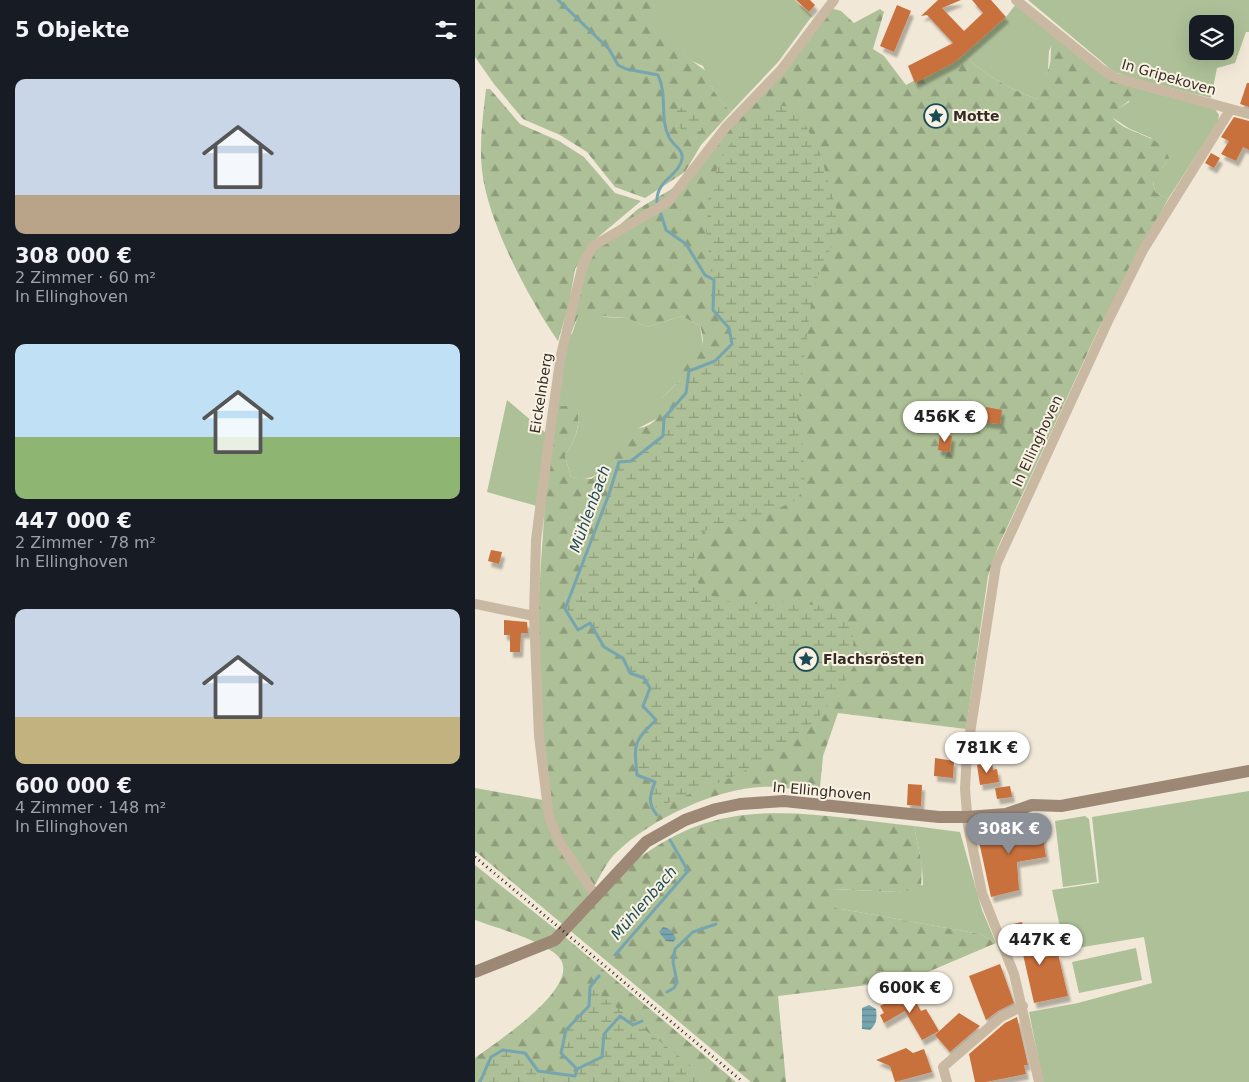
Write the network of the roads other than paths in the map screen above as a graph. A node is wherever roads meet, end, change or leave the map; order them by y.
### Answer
1 (833, 0) edge
2 (1016, 0) edge
3 (1230, 110) junction
4 (1249, 114) edge
5 (475, 604) edge
6 (533, 616) junction
7 (1249, 771) edge
8 (967, 817) junction
9 (596, 896) junction
10 (475, 972) edge
11 (1023, 1006) junction
12 (947, 1082) edge
13 (1039, 1082) edge

1 - 6 street, Eickelnberg
2 - 3 street, In Gripekoven
3 - 4 street, In Gripekoven
3 - 8 street, In Ellinghoven
5 - 6 street
6 - 9 street, Eickelnberg
7 - 8 street, In Ellinghoven
8 - 9 street, In Ellinghoven
8 - 11 street, In Ellinghoven
9 - 10 street
11 - 12 street
11 - 13 street, In Ellinghoven

